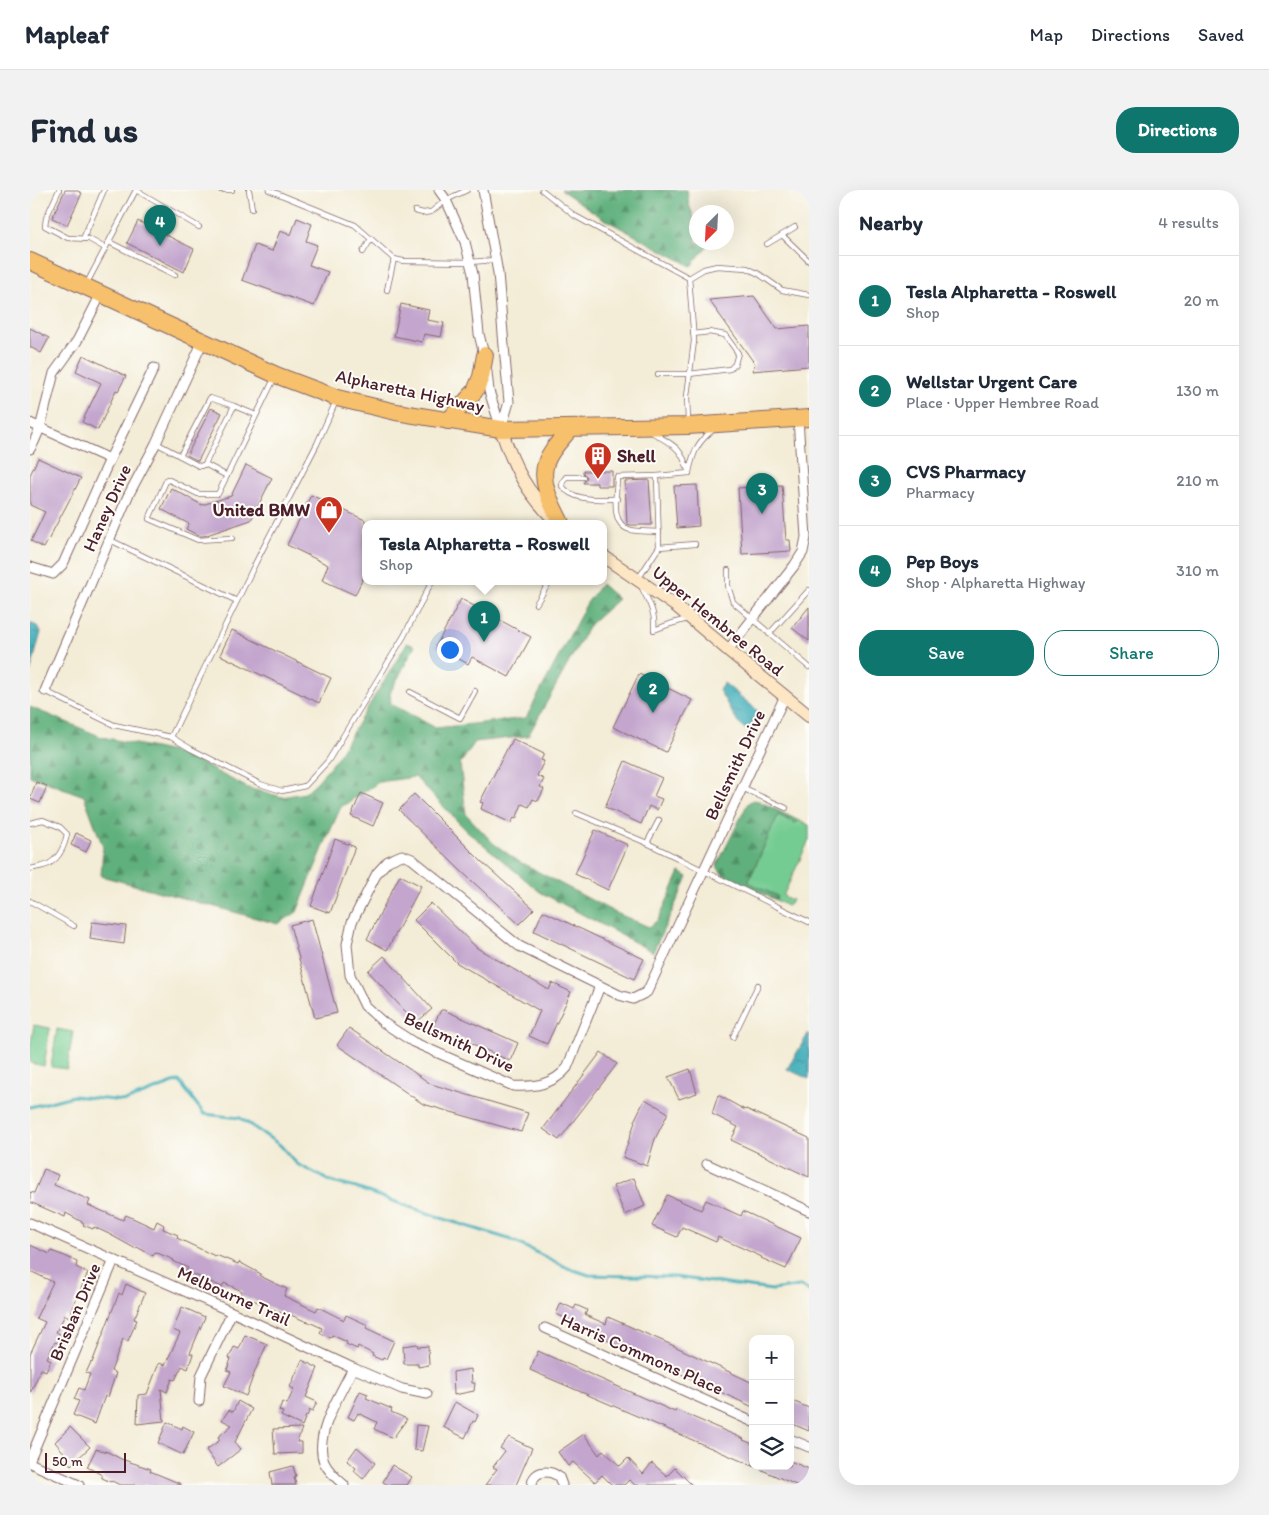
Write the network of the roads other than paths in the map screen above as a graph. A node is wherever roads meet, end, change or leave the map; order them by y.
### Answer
1 (59, 190) edge
2 (104, 190) edge
3 (136, 190) edge
4 (221, 190) edge
5 (232, 190) edge
6 (249, 190) edge
7 (269, 190) edge
8 (439, 190) edge
9 (467, 190) edge
10 (483, 190) edge
11 (542, 190) edge
12 (446, 200) junction
13 (252, 209) dead end
14 (415, 211) dead end
15 (200, 227) dead end
16 (796, 227) dead end
17 (782, 235) junction
18 (82, 239) junction
19 (371, 239) junction
20 (109, 242) junction
21 (767, 244) dead end
22 (105, 248) junction
23 (363, 252) dead end
24 (394, 259) junction
25 (495, 260) junction
26 (30, 261) edge
27 (809, 261) edge
28 (470, 262) junction
29 (175, 275) dead end
30 (689, 278) junction
31 (85, 287) junction
32 (387, 290) dead end
33 (101, 294) junction
34 (809, 295) edge
35 (693, 334) junction
36 (203, 341) junction
37 (485, 355) junction
38 (154, 368) dead end
39 (658, 374) dead end
40 (689, 374) junction
41 (276, 376) junction
42 (337, 398) junction
43 (234, 406) junction
44 (256, 414) junction
45 (804, 418) edge
46 (448, 421) junction
47 (30, 423) edge
48 (721, 424) junction
49 (688, 426) junction
50 (644, 427) junction
51 (40, 428) junction
52 (571, 428) junction
53 (501, 430) junction
54 (156, 443) junction
55 (30, 449) edge
56 (180, 456) junction
57 (110, 459) junction
58 (205, 464) junction
59 (805, 465) edge
60 (689, 473) junction
61 (227, 476) junction
62 (657, 476) junction
63 (583, 477) dead end
64 (616, 499) junction
65 (554, 520) edge
66 (560, 520) edge
67 (659, 532) junction
68 (232, 538) dead end
69 (807, 539) edge
70 (110, 540) junction
71 (695, 544) dead end
72 (659, 547) junction
73 (607, 559) edge
74 (30, 567) edge
75 (728, 570) dead end
76 (638, 579) junction
77 (430, 585) edge
78 (548, 585) edge
79 (809, 590) edge
80 (236, 601) junction
81 (536, 604) dead end
82 (691, 618) junction
83 (752, 620) junction
84 (769, 634) junction
85 (728, 650) junction
86 (809, 667) edge
87 (45, 691) joint
88 (475, 691) dead end
89 (410, 692) dead end
90 (784, 696) junction
91 (809, 716) edge
92 (171, 737) junction
93 (742, 788) junction
94 (786, 808) dead end
95 (576, 813) dead end
96 (659, 820) dead end
97 (30, 823) edge
98 (646, 844) junction
99 (30, 869) edge
100 (704, 871) junction
101 (30, 901) edge
102 (809, 922) edge
103 (74, 926) dead end
104 (758, 985) dead end
105 (600, 986) junction
106 (733, 1037) dead end
107 (707, 1164) dead end
108 (809, 1211) edge
109 (30, 1223) edge
110 (114, 1260) junction
111 (232, 1312) junction
112 (545, 1328) dead end
113 (353, 1368) junction
114 (427, 1394) dead end
115 (199, 1401) dead end
116 (749, 1420) edge
117 (794, 1441) edge
118 (809, 1448) edge
119 (30, 1459) edge
120 (30, 1464) edge
121 (79, 1485) edge
122 (344, 1485) edge
123 (532, 1485) edge
124 (562, 1485) edge

1 - 18 lane
2 - 18 lane
3 - 15 lane
3 - 20 lane
4 - 5 lane
6 - 13 lane
7 - 19 lane
8 - 12 street
9 - 12 lane
10 - 25 street
11 - 30 lane
12 - 14 lane
12 - 28 street
16 - 17 lane
17 - 21 lane
17 - 27 lane
18 - 22 lane
19 - 23 lane
19 - 24 lane
20 - 22 lane
20 - 29 lane
22 - 31 lane
24 - 28 lane
24 - 32 lane
25 - 28 lane
25 - 53 street
26 - 31 highway, Alpharetta Highway
28 - 37 street
30 - 34 lane
30 - 35 lane
31 - 33 highway, Alpharetta Highway
33 - 36 highway, Alpharetta Highway
33 - 51 street
35 - 40 lane
35 - 40 lane
36 - 41 highway, Alpharetta Highway
36 - 54 street, Haney Drive
37 - 46 highway
37 - 53 street
38 - 57 street
39 - 40 lane
40 - 49 lane
41 - 42 highway, Alpharetta Highway
41 - 44 lane
42 - 46 highway, Alpharetta Highway
42 - 80 lane
43 - 44 lane
43 - 56 lane
43 - 58 lane
44 - 61 lane
45 - 48 highway, Alpharetta Highway
45 - 59 street
46 - 53 highway, Alpharetta Highway
47 - 51 street
48 - 49 highway, Alpharetta Highway
48 - 60 lane
49 - 50 highway, Alpharetta Highway
50 - 52 highway, Alpharetta Highway
50 - 60 lane
51 - 55 street
51 - 57 street
52 - 53 highway, Alpharetta Highway
52 - 66 highway
53 - 65 street
54 - 56 lane
54 - 70 street, Haney Drive
56 - 58 lane
57 - 74 street
58 - 61 lane
59 - 69 street
60 - 62 lane
61 - 68 lane
62 - 64 lane
62 - 67 lane
63 - 64 lane
64 - 67 lane
67 - 72 lane
69 - 83 street
70 - 80 lane
70 - 87 street, Haney Drive
71 - 72 lane
72 - 76 lane
73 - 76 street, Upper Hembree Road
75 - 83 lane
76 - 82 street, Upper Hembree Road
76 - 82 lane
77 - 92 lane
78 - 81 lane
79 - 84 lane
80 - 92 lane
82 - 85 street, Upper Hembree Road
83 - 84 lane
83 - 85 street
84 - 86 lane
85 - 90 street, Upper Hembree Road
87 - 92 lane
88 - 89 lane
90 - 91 street, Upper Hembree Road
90 - 93 street, Bellsmith Drive
93 - 94 lane
93 - 100 street, Bellsmith Drive
95 - 98 lane
96 - 98 lane
97 - 99 lane
98 - 100 lane
100 - 102 lane
100 - 105 street, Bellsmith Drive
101 - 103 lane
104 - 106 lane
105 - 105 street, Bellsmith Drive
107 - 108 street
109 - 110 street, Melbourne Trail
110 - 111 street, Melbourne Trail
110 - 119 street, Brisban Drive
111 - 113 street, Melbourne Trail
111 - 115 street
112 - 116 street, Harris Commons Place
113 - 114 street, Melbourne Trail
113 - 122 street
117 - 118 street
120 - 121 street
123 - 124 street

